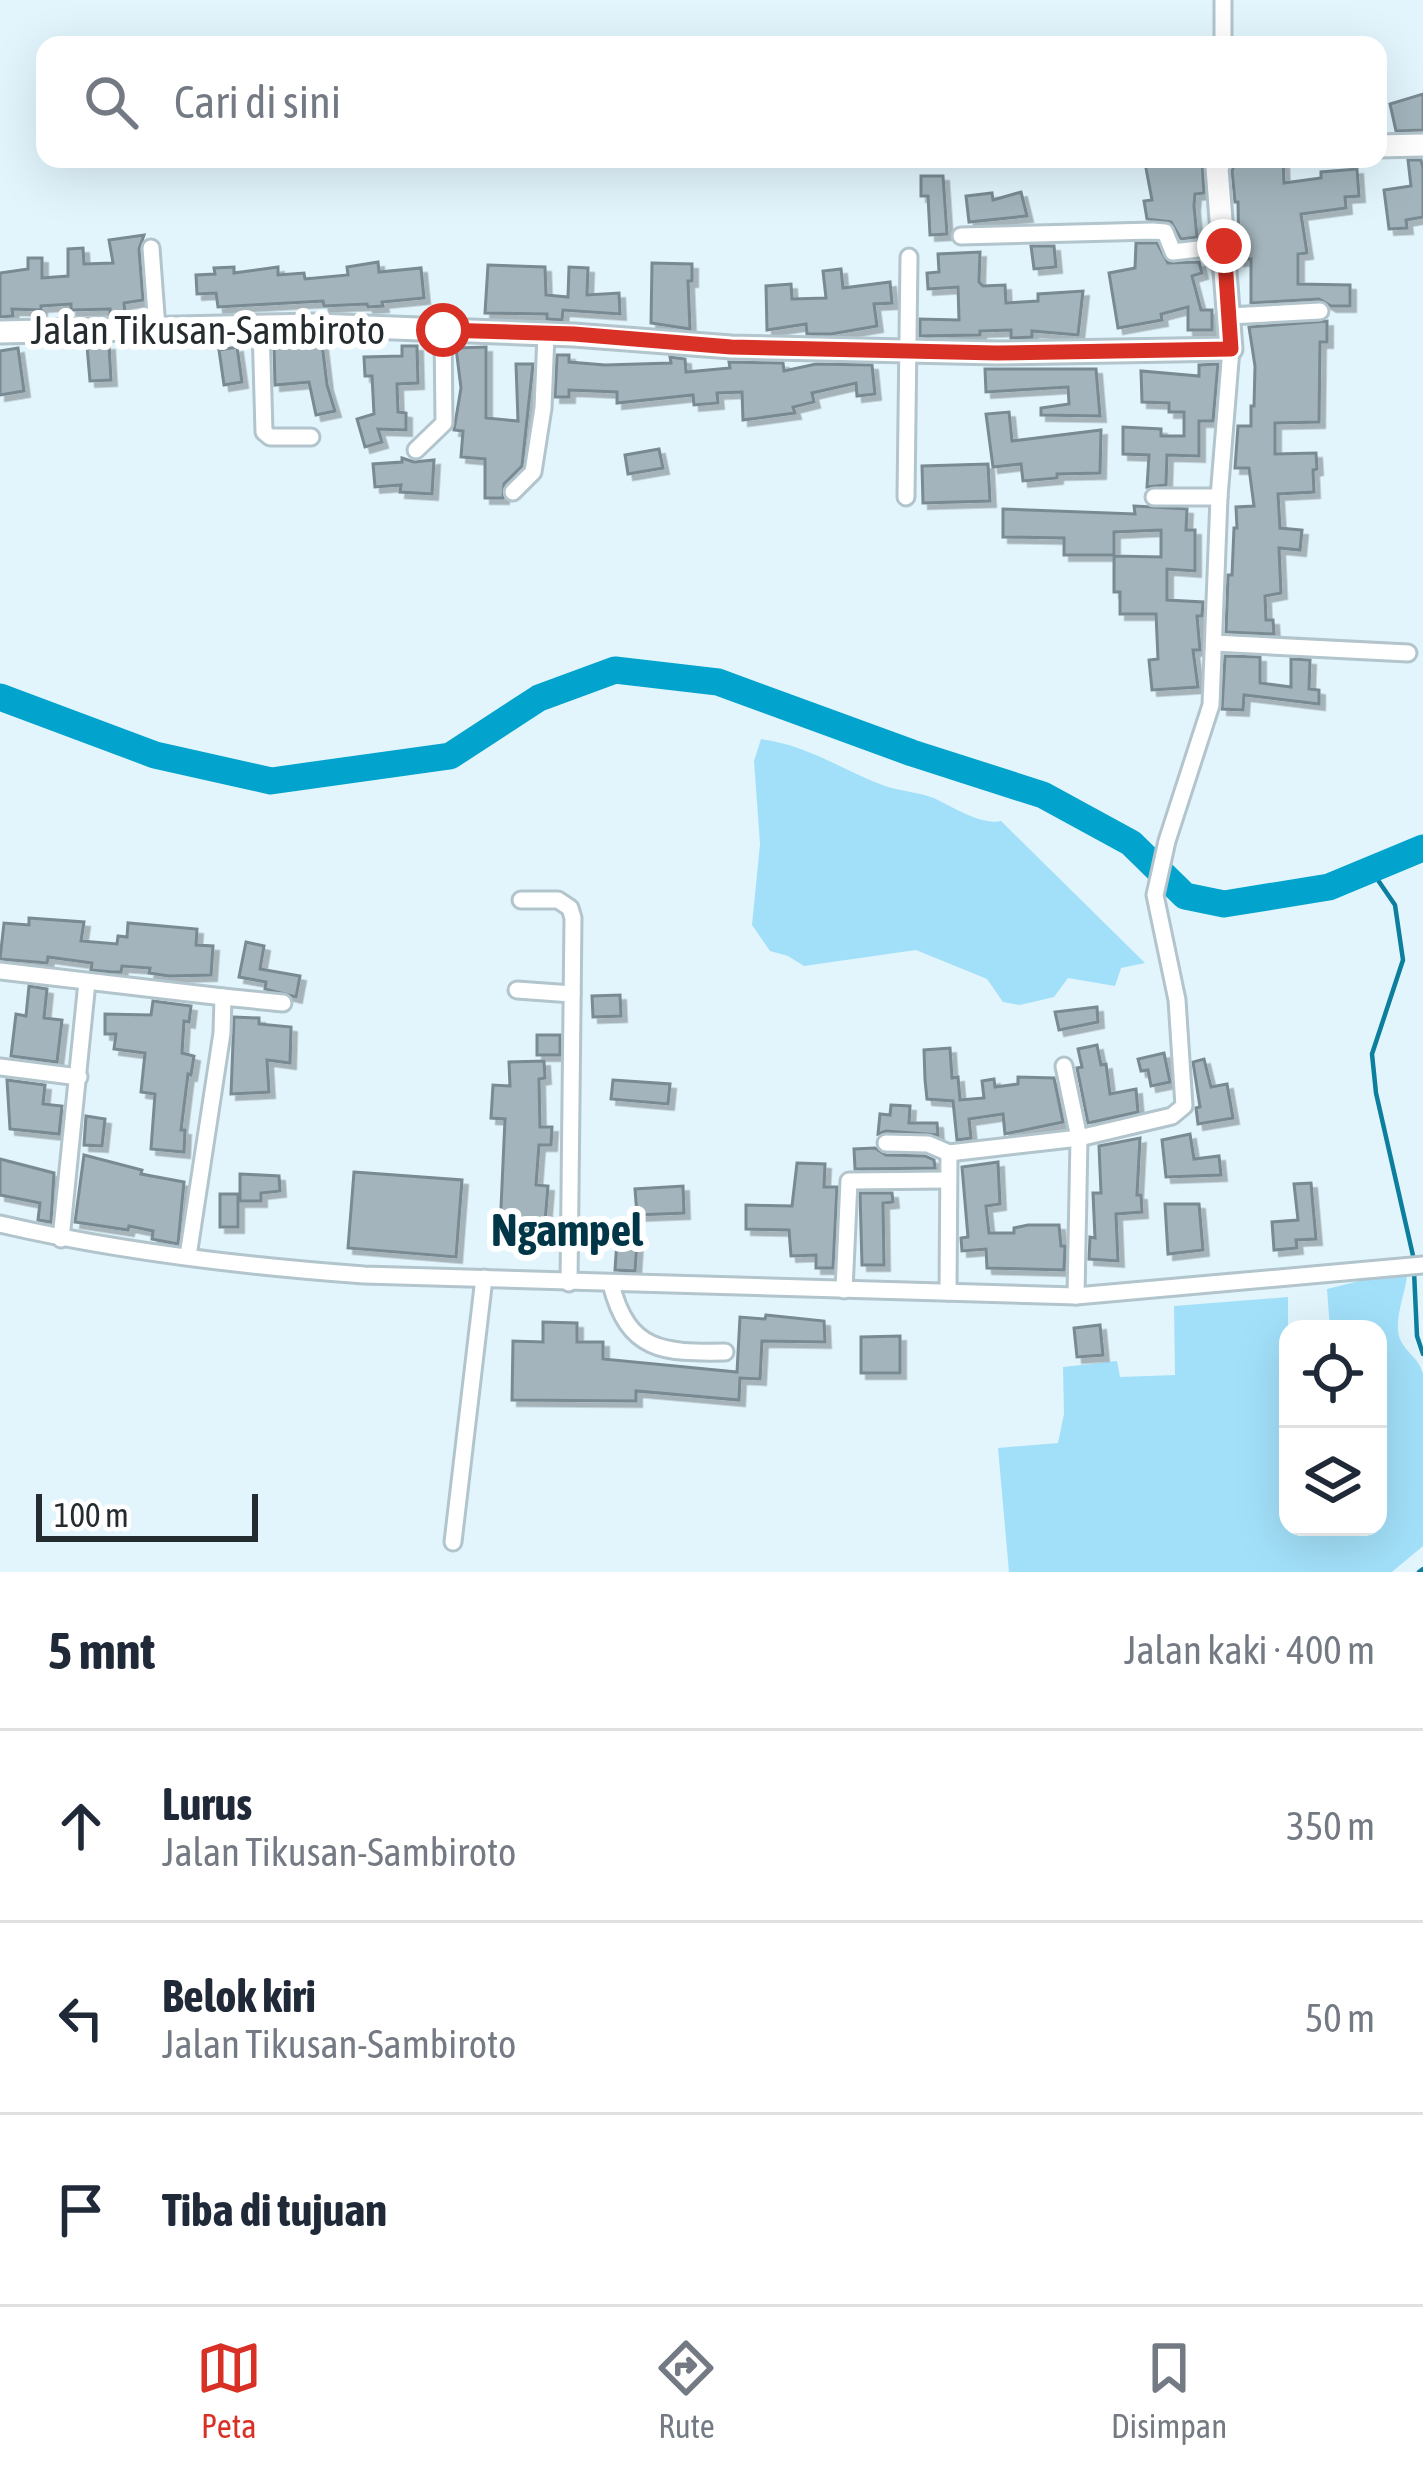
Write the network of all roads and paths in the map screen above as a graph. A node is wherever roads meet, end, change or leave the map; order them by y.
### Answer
1 (1223, 0) edge
2 (1223, 36) edge
3 (1423, 145) edge
4 (1387, 146) edge
5 (1217, 168) edge
6 (961, 236) dead end
7 (1224, 246) junction
8 (151, 248) dead end
9 (909, 257) dead end
10 (1320, 310) dead end
11 (1229, 316) junction
12 (261, 326) junction
13 (157, 328) junction
14 (443, 330) junction
15 (0, 332) edge
16 (546, 334) junction
17 (1231, 349) junction
18 (910, 352) junction
19 (310, 436) dead end
20 (416, 450) dead end
21 (513, 492) dead end
22 (906, 497) dead end
23 (1154, 497) dead end
24 (1220, 497) junction
25 (1214, 643) junction
26 (1408, 653) dead end
27 (521, 900) dead end
28 (0, 971) edge
29 (87, 982) junction
30 (517, 990) dead end
31 (572, 994) junction
32 (223, 997) junction
33 (283, 1003) dead end
34 (1064, 1066) dead end
35 (0, 1067) edge
36 (79, 1077) junction
37 (1079, 1138) junction
38 (886, 1143) dead end
39 (949, 1154) junction
40 (947, 1180) junction
41 (0, 1224) edge
42 (62, 1238) junction
43 (188, 1256) junction
44 (1423, 1265) edge
45 (484, 1279) junction
46 (569, 1283) junction
47 (611, 1284) junction
48 (844, 1290) junction
49 (949, 1292) junction
50 (1076, 1296) junction
51 (724, 1352) dead end
52 (453, 1542) dead end

1 - 2 street
3 - 4 street
5 - 7 street
6 - 7 street
7 - 11 street
8 - 13 street
9 - 18 street
10 - 11 street
11 - 17 street
12 - 13 street, Jalan Tikusan-Sambiroto
12 - 14 street, Jalan Tikusan-Sambiroto
12 - 19 street
13 - 15 street, Jalan Tikusan-Sambiroto
14 - 16 street, Jalan Tikusan-Sambiroto
14 - 20 street
16 - 18 street, Jalan Tikusan-Sambiroto
16 - 21 street
17 - 18 street, Jalan Tikusan-Sambiroto
17 - 24 street
18 - 22 street
23 - 24 street
24 - 25 street
25 - 26 street
25 - 37 street
27 - 31 street
28 - 29 street
29 - 32 street
29 - 36 street
30 - 31 street
31 - 46 street
32 - 33 street
32 - 43 street
34 - 37 street
35 - 36 street
36 - 42 street
37 - 39 street
37 - 50 street
38 - 39 street
39 - 40 street
40 - 48 street
40 - 49 street
41 - 42 street
42 - 43 street
43 - 45 street
44 - 50 street
45 - 46 street
45 - 52 street
46 - 47 street
47 - 48 street
47 - 51 street
48 - 49 street
49 - 50 street

